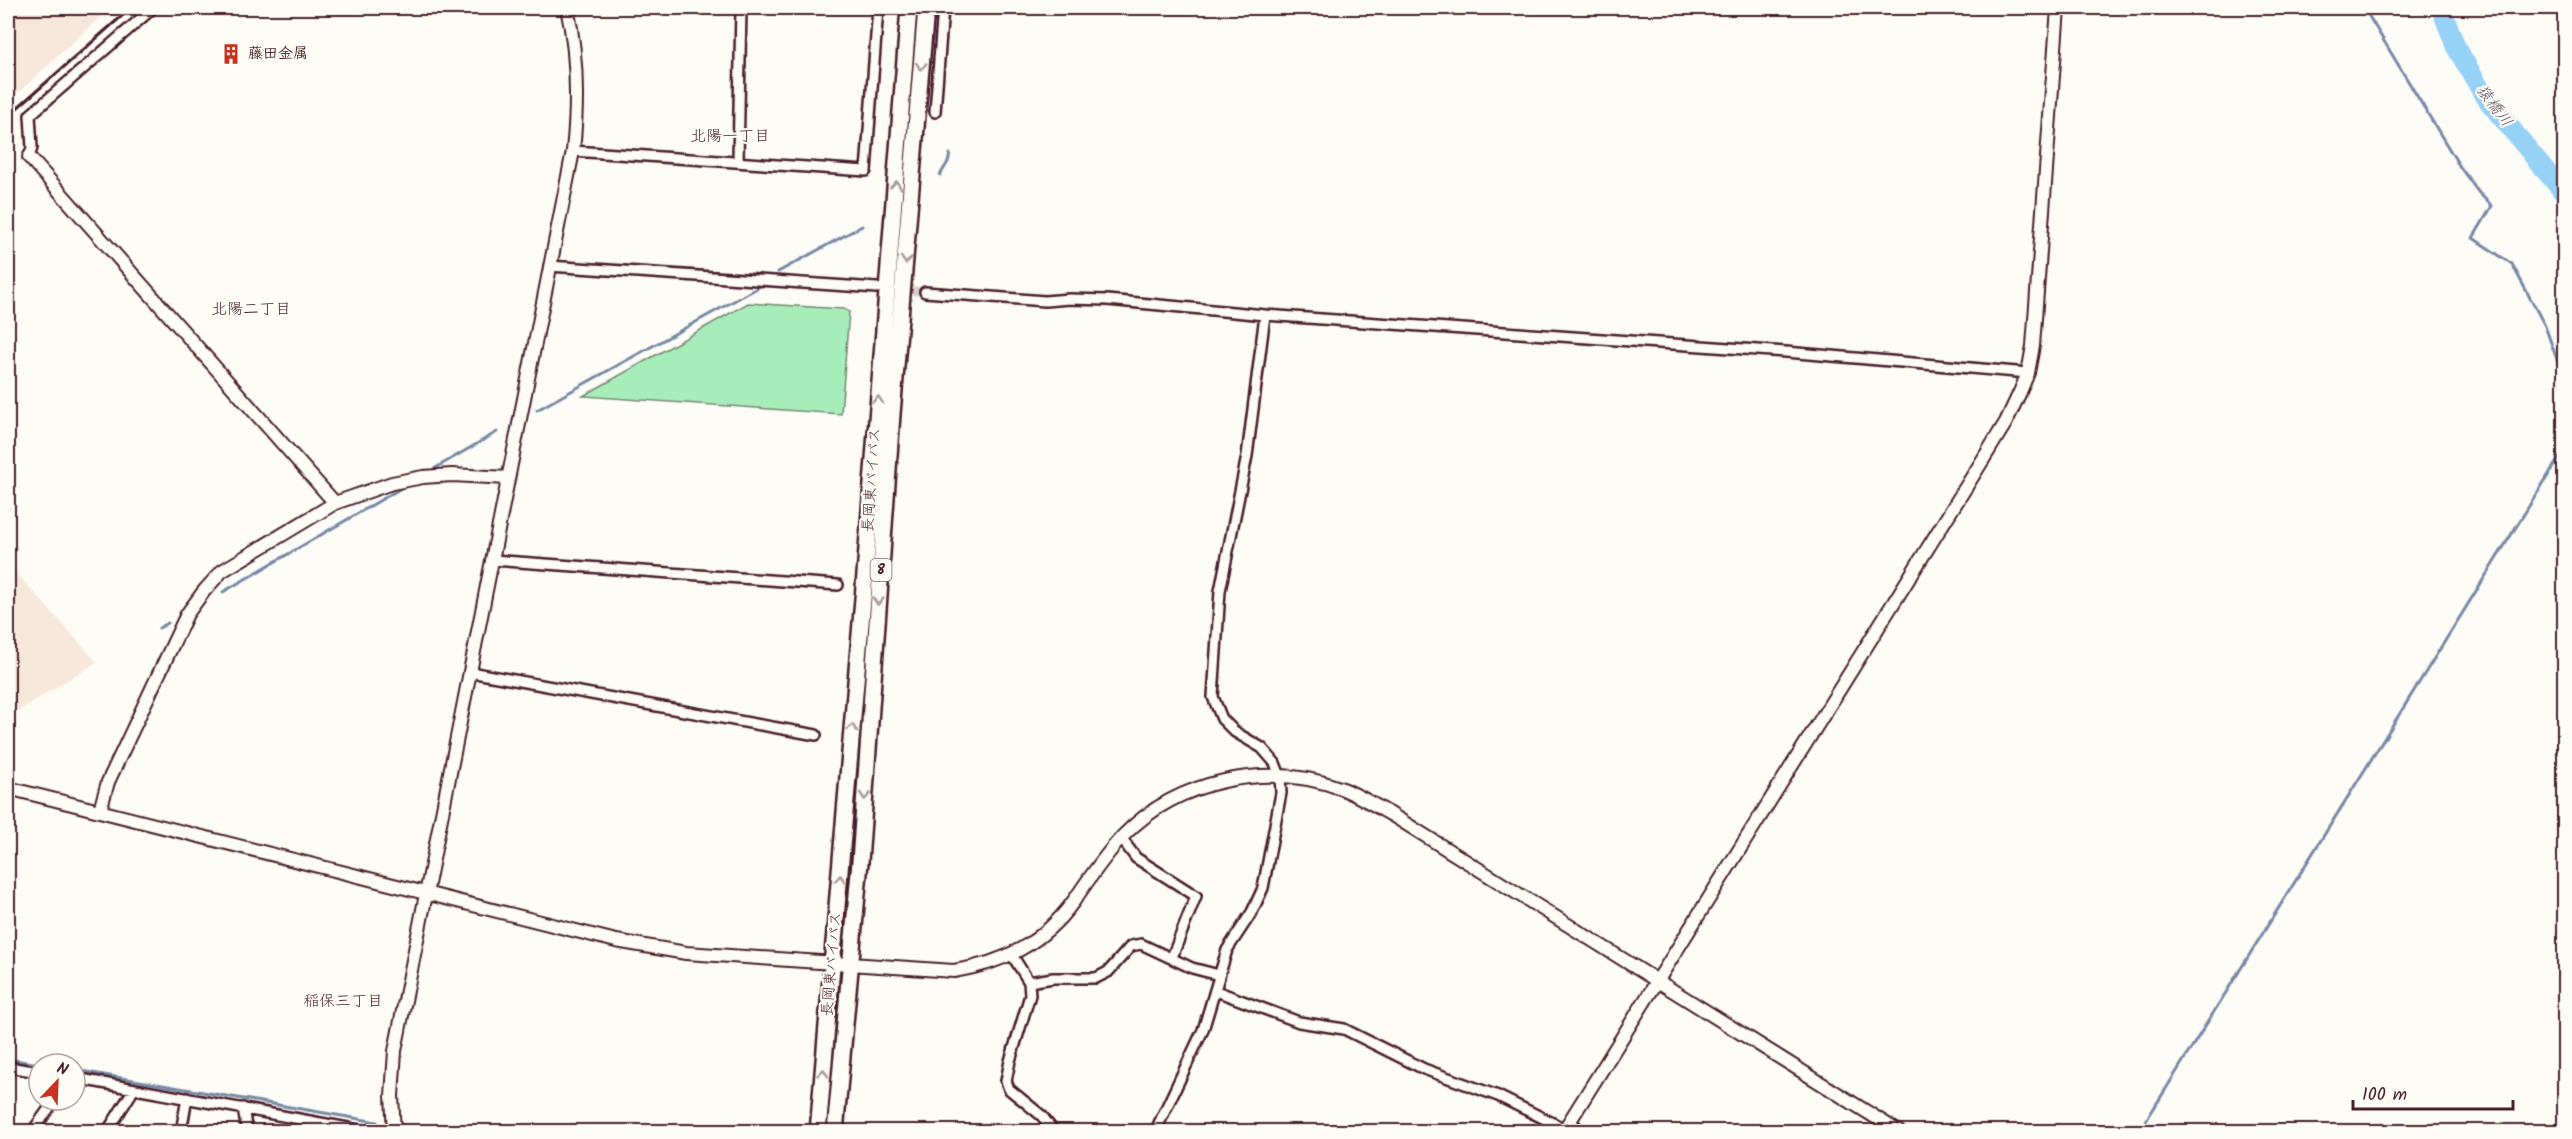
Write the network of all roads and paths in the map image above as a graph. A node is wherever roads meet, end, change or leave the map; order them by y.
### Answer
1 (153, 8) edge
2 (567, 8) edge
3 (741, 8) edge
4 (878, 8) edge
5 (909, 8) edge
6 (926, 8) edge
7 (943, 8) edge
8 (2058, 8) edge
9 (935, 112) dead end
10 (573, 151) junction
11 (29, 157) joint
12 (738, 161) junction
13 (549, 266) junction
14 (877, 288) dead end
15 (925, 292) tunnel mouth
16 (1265, 315) junction
17 (2028, 373) junction
18 (508, 477) junction
19 (335, 503) junction
20 (492, 560) junction
21 (838, 585) dead end
22 (470, 672) junction
23 (816, 735) dead end
24 (1280, 776) junction
25 (8, 788) edge
26 (100, 810) junction
27 (1121, 838) junction
28 (426, 892) junction
29 (1012, 955) junction
30 (1172, 957) junction
31 (833, 963) junction
32 (850, 964) junction
33 (1219, 975) junction
34 (1658, 980) junction
35 (1029, 982) junction
36 (1216, 991) junction
37 (8, 1067) edge
38 (27, 1070) edge
39 (87, 1080) edge
40 (134, 1089) junction
41 (187, 1098) junction
42 (243, 1108) junction
43 (46, 1112) edge
44 (318, 1121) junction
45 (1566, 1127) edge
46 (32, 1131) edge
47 (107, 1131) edge
48 (181, 1131) edge
49 (247, 1131) edge
50 (317, 1131) edge
51 (370, 1131) edge
52 (394, 1131) edge
53 (818, 1131) edge
54 (835, 1131) edge
55 (1054, 1131) edge
56 (1155, 1131) edge
57 (1582, 1131) edge
58 (1899, 1131) edge

1 - 11 street
2 - 10 street
3 - 12 street
4 - 12 street
31 -> 5 highway, 長岡東バイパス / 8
6 -> 32 highway, 長岡東バイパス / 8
7 - 9 street
8 - 17 street
10 - 12 street
10 - 13 street
11 - 19 street
13 - 14 street
13 - 18 street
15 - 16 street
16 - 17 street
16 - 24 street
17 - 34 street
18 - 19 street
18 - 20 street
19 - 26 street
20 - 21 street
20 - 22 street
22 - 23 street
22 - 28 street
24 - 27 street
24 - 33 street
24 - 34 street
25 - 26 street
26 - 28 street
27 - 29 street
27 - 30 street
28 - 31 street
28 - 52 street
29 - 32 street
29 - 35 street
30 - 33 street
30 - 35 street
31 - 32 street
53 -> 31 highway, 長岡東バイパス / 8
32 - 54 highway, 長岡東バイパス / 8
33 - 36 street
34 - 45 street
34 - 58 street
35 - 55 street
36 - 45 street
36 - 56 street
37 - 38 street
39 - 40 street
40 - 41 street
40 - 47 street
41 - 42 street
41 - 48 street
42 - 44 street
42 - 49 street
43 - 46 street
44 - 50 street
44 - 51 street
45 - 57 street

